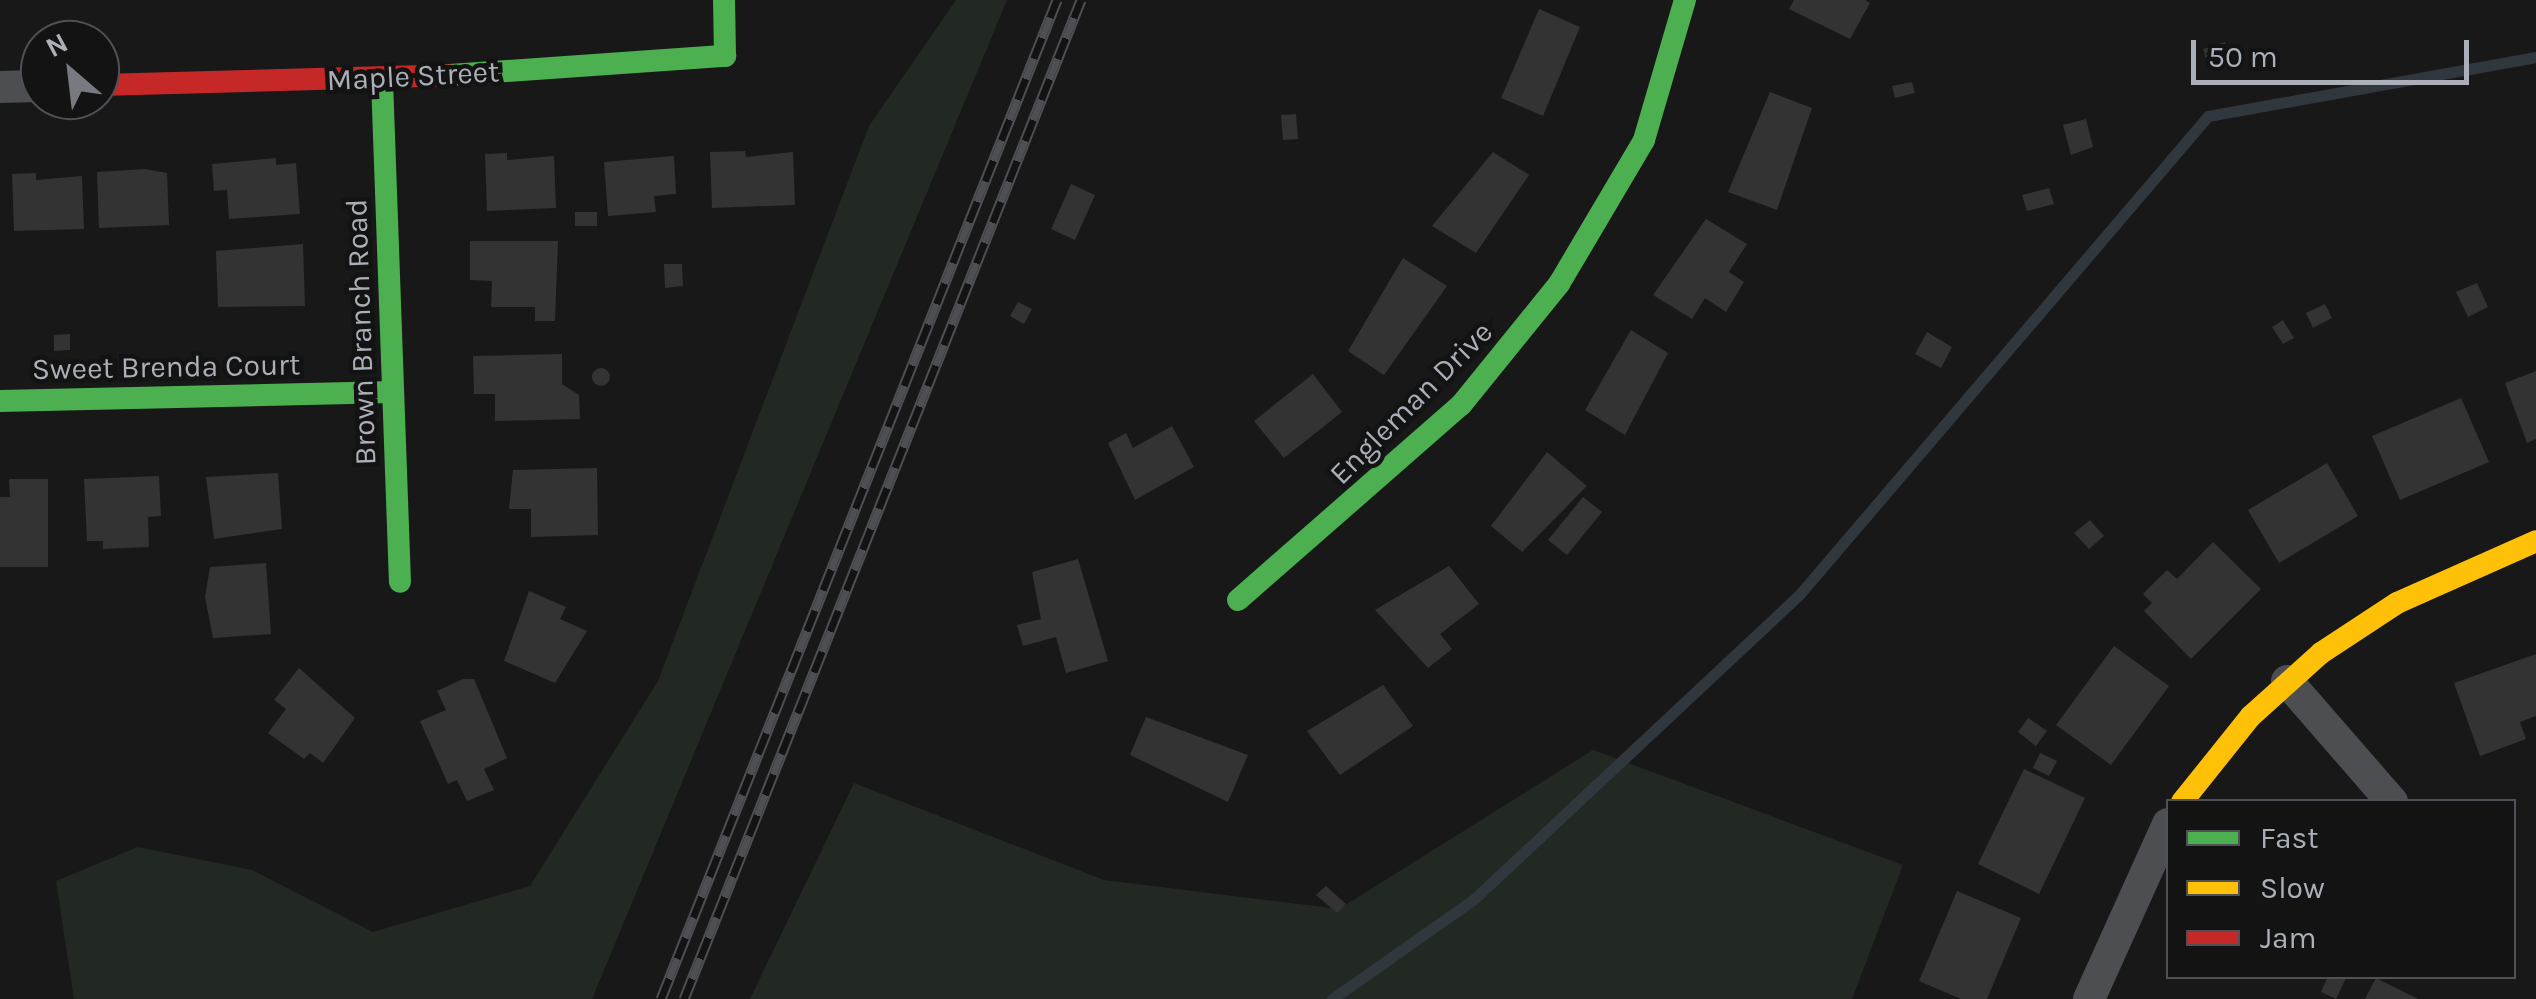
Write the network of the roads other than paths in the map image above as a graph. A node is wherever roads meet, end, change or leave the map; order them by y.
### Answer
1 (724, 0) edge
2 (1685, 0) edge
3 (382, 80) junction
4 (120, 85) edge
5 (393, 392) junction
6 (0, 401) edge
7 (2536, 540) edge
8 (400, 582) dead end
9 (1238, 600) dead end
10 (2287, 681) junction
11 (2185, 799) edge
12 (2389, 799) edge
13 (2166, 828) edge
14 (2088, 999) edge

1 - 3 street, Maple Street
2 - 9 street, Engleman Drive
3 - 4 street, Maple Street
3 - 5 street, Brown Branch Road
5 - 6 street, Sweet Brenda Court
5 - 8 street, Brown Branch Road
7 - 10 street
10 - 11 street
10 - 12 street
13 - 14 street

